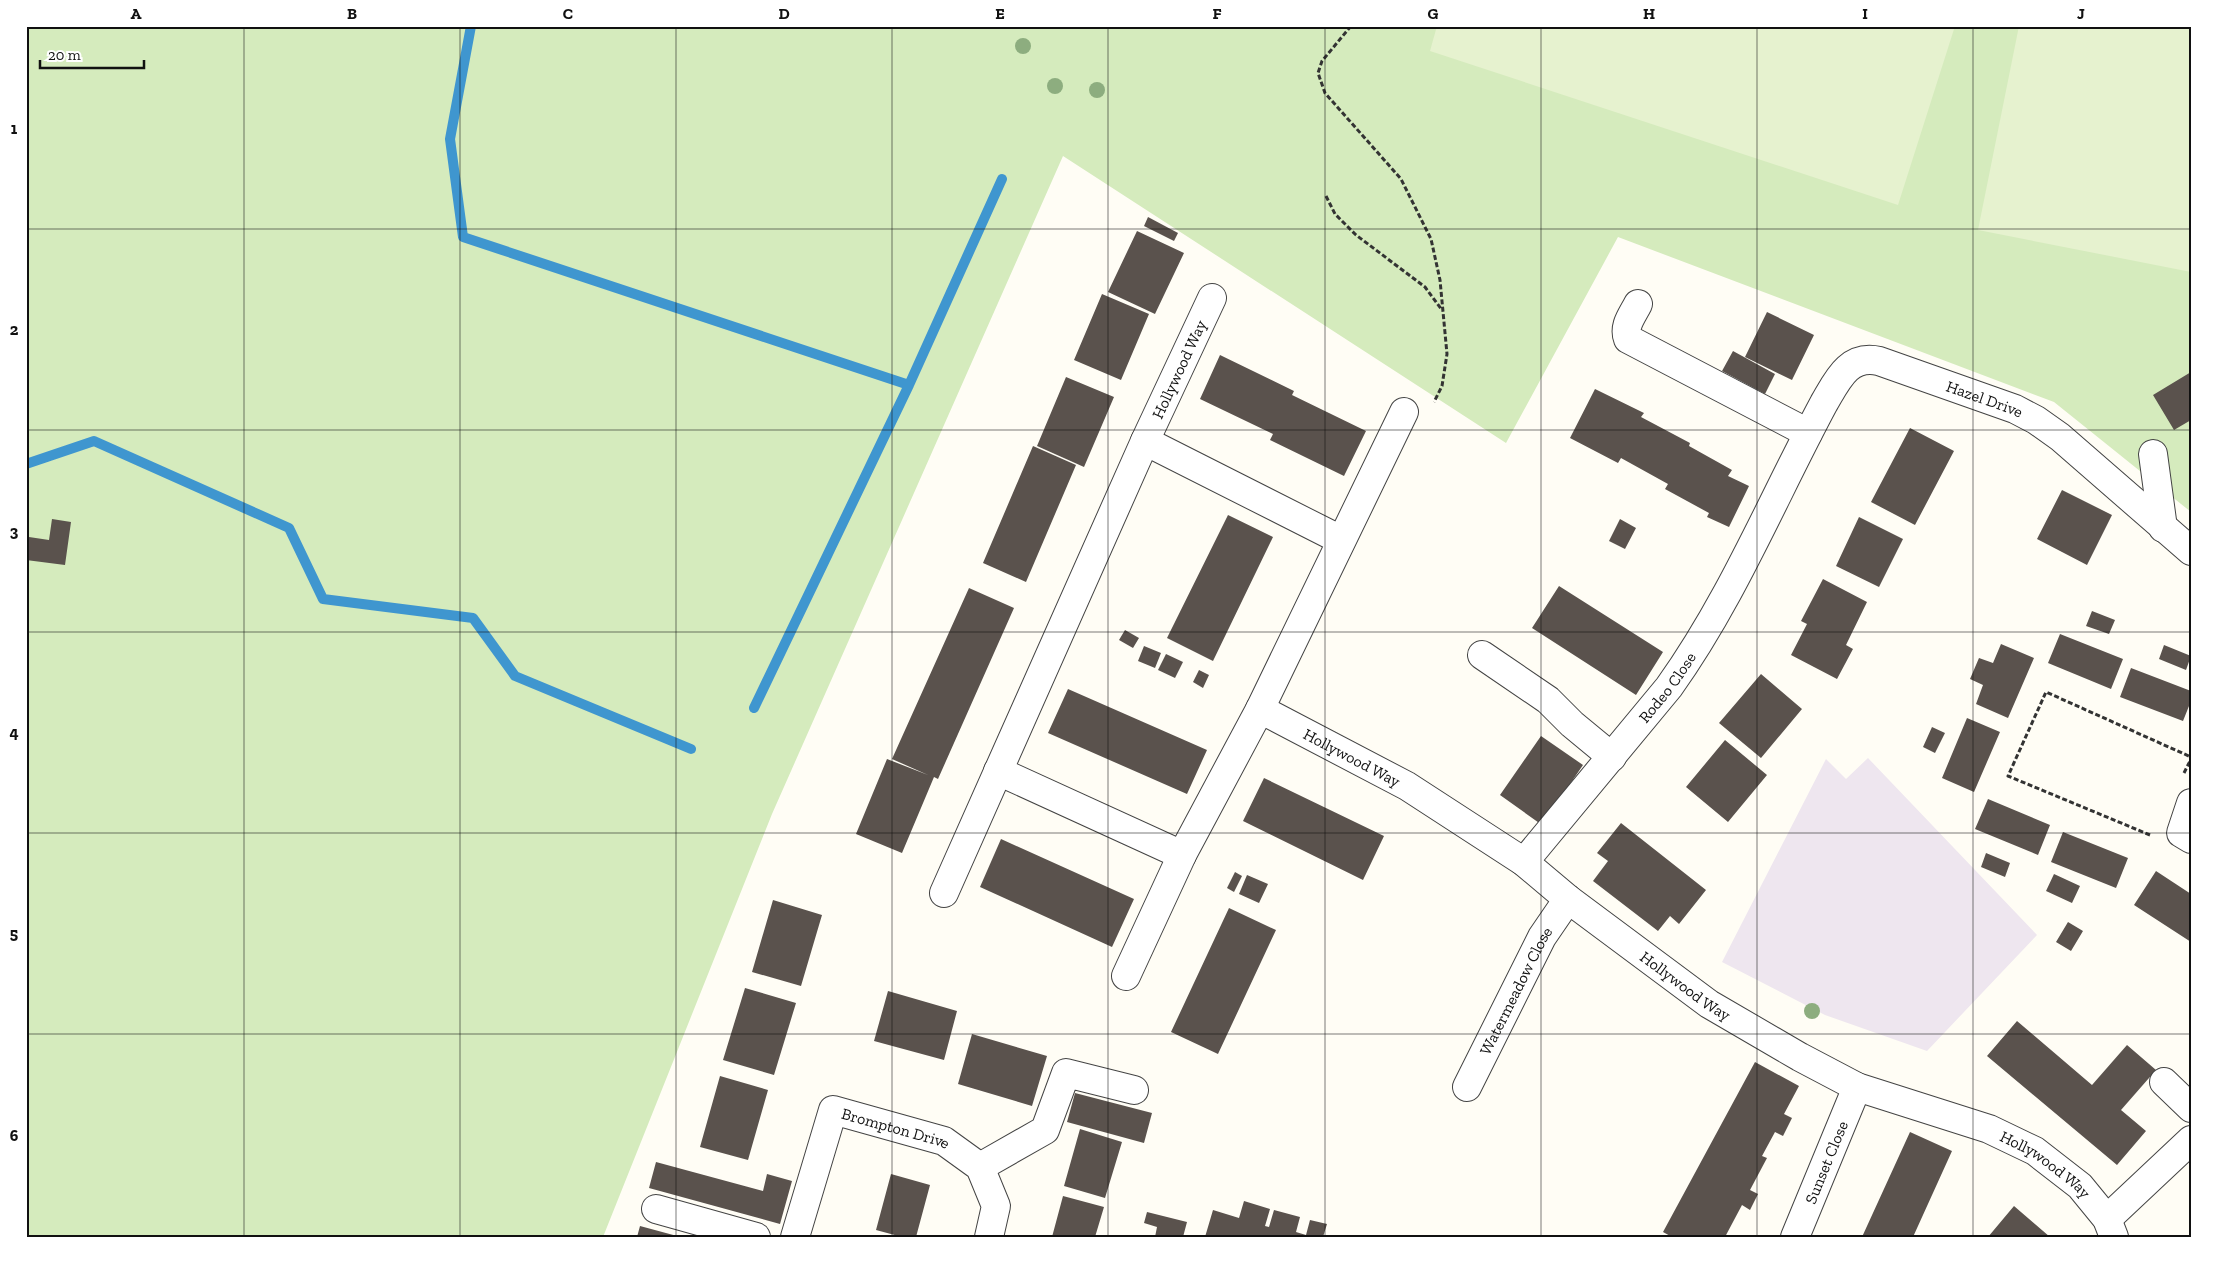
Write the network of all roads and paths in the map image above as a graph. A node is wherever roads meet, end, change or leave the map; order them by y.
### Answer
1 (1351, 26) edge
2 (1326, 196) dead end
3 (1212, 298) dead end
4 (1638, 304) dead end
5 (1443, 310) junction
6 (1434, 403) dead end
7 (1404, 412) dead end
8 (1808, 433) junction
9 (1145, 440) junction
10 (2153, 454) dead end
11 (2163, 528) junction
12 (1341, 540) junction
13 (2191, 551) edge
14 (1717, 612) joint
15 (1482, 655) dead end
16 (1260, 709) junction
17 (1612, 757) junction
18 (2191, 757) edge
19 (998, 771) junction
20 (2191, 803) edge
21 (2156, 838) dead end
22 (2191, 839) edge
23 (1182, 855) junction
24 (1524, 862) junction
25 (944, 893) dead end
26 (1568, 898) junction
27 (1126, 976) dead end
28 (2164, 1082) dead end
29 (1467, 1087) dead end
30 (1857, 1087) junction
31 (1134, 1090) dead end
32 (2191, 1108) edge
33 (2191, 1140) edge
34 (980, 1168) junction
35 (656, 1209) dead end
36 (2111, 1228) edge
37 (756, 1237) edge
38 (795, 1237) edge
39 (989, 1237) edge
40 (1795, 1237) edge

1 - 5 path
2 - 5 path
3 - 9 street, Hollywood Way
4 - 8 street
5 - 6 path
7 - 12 street
8 - 11 street, Hazel Drive
8 - 14 street, Hazel Drive
9 - 12 street
9 - 19 street, Hollywood Way
10 - 11 street
11 - 13 street, Hazel Drive
12 - 16 street
14 - 17 street, Rodeo Close
15 - 17 street
16 - 23 street
16 - 24 street, Hollywood Way
17 - 24 street, Rodeo Close
18 - 21 path
19 - 23 street
19 - 25 street, Hollywood Way
20 - 22 street
23 - 27 street
24 - 26 street, Hollywood Way
26 - 29 street, Watermeadow Close
26 - 30 street, Hollywood Way
28 - 32 street
30 - 36 street, Hollywood Way
30 - 40 street, Sunset Close
31 - 34 street
33 - 36 street
34 - 38 street, Brompton Drive
34 - 39 street
35 - 37 street

